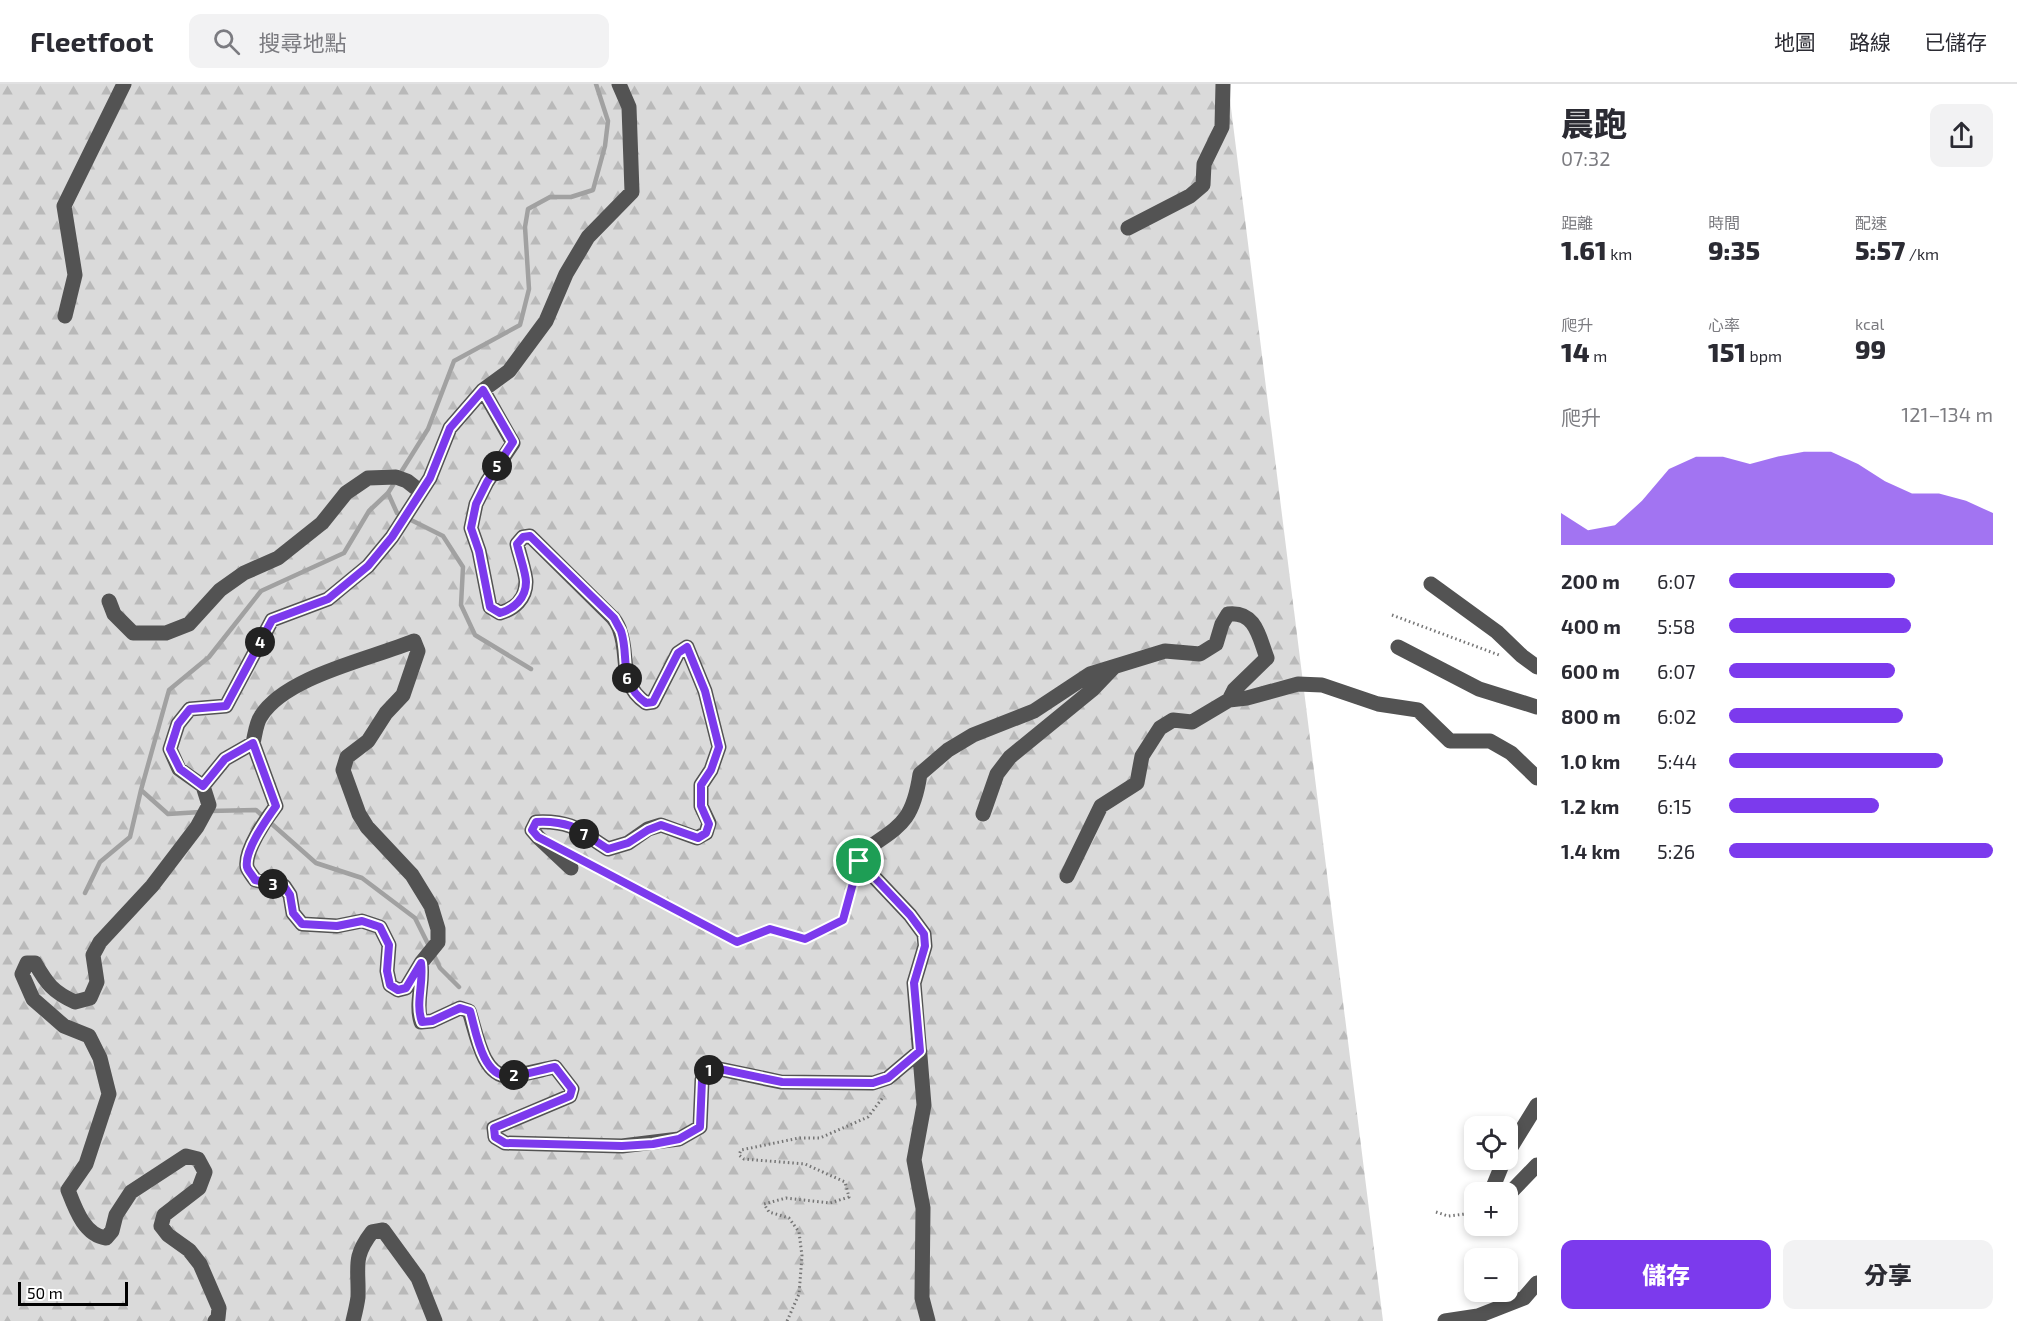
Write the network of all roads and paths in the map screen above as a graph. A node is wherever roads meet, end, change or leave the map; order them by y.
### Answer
1 (124, 84) edge
2 (619, 84) edge
3 (1223, 84) edge
4 (1128, 228) dead end
5 (65, 316) dead end
6 (483, 390) junction
7 (422, 492) junction
8 (1431, 584) dead end
9 (109, 601) dead end
10 (1392, 615) dead end
11 (1398, 647) dead end
12 (1522, 656) junction
13 (1116, 666) junction
14 (1537, 667) edge
15 (1229, 700) junction
16 (1537, 707) edge
17 (253, 743) junction
18 (1537, 778) edge
19 (203, 786) junction
20 (983, 814) dead end
21 (859, 861) junction
22 (575, 864) joint
23 (1067, 876) dead end
24 (421, 963) junction
25 (920, 1051) junction
26 (888, 1078) junction
27 (1537, 1105) edge
28 (1518, 1136) edge
29 (1537, 1165) edge
30 (1518, 1185) edge
31 (1436, 1212) dead end
32 (1464, 1214) edge
33 (1537, 1284) edge
34 (215, 1321) edge
35 (353, 1321) edge
36 (435, 1321) edge
37 (787, 1321) edge
38 (928, 1321) edge
39 (1445, 1321) edge

1 - 5 lane
2 - 6 lane
3 - 4 lane
6 - 7 lane
6 - 22 lane
7 - 9 lane
7 - 19 lane
8 - 12 lane
10 - 12 path
11 - 16 lane
12 - 14 lane
13 - 15 lane
13 - 20 lane
13 - 21 lane
15 - 18 lane
15 - 23 lane
17 - 19 lane
17 - 24 lane
17 - 24 lane
19 - 34 lane
21 - 22 path
21 - 25 lane
24 - 26 lane
25 - 26 lane
25 - 38 lane
26 - 37 path
27 - 28 lane
29 - 30 lane
31 - 32 path
33 - 39 lane
35 - 36 lane

